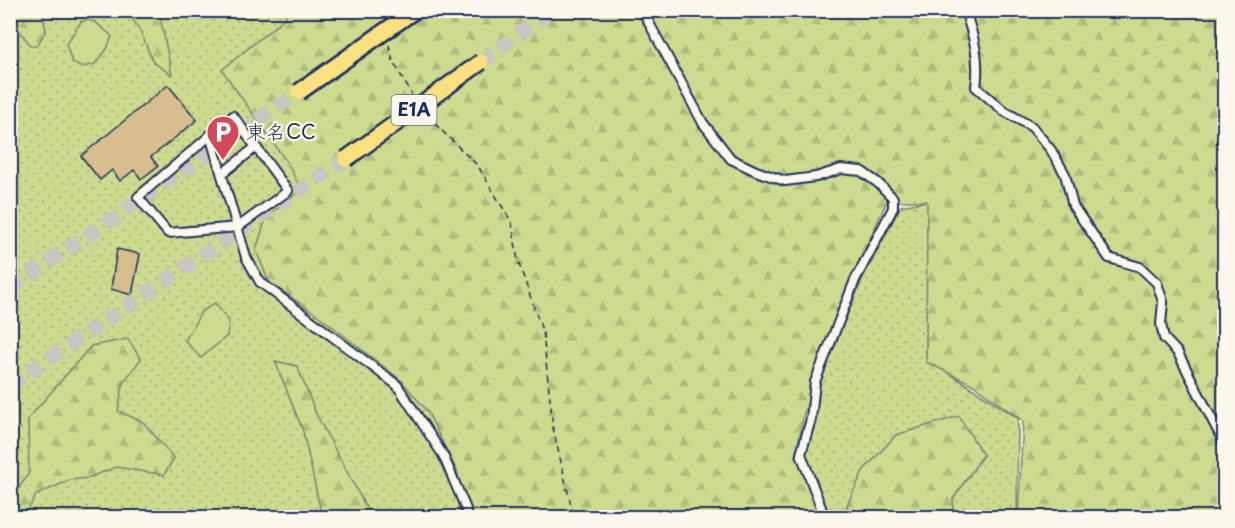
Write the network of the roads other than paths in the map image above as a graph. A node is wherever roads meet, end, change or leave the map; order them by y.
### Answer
1 (415, 10) edge
2 (642, 10) edge
3 (965, 10) edge
4 (481, 62) tunnel mouth
5 (299, 92) tunnel mouth
6 (210, 135) junction
7 (256, 147) junction
8 (346, 159) tunnel mouth
9 (223, 173) junction
10 (238, 227) junction
11 (1224, 443) edge
12 (466, 518) edge
13 (825, 518) edge

1 - 5 highway, bridge
2 - 13 street
3 - 11 street
4 - 8 highway, E1A, bridge
6 - 7 street
6 - 9 street
6 - 10 street
7 - 9 street
7 - 10 street
9 - 10 street
10 - 12 street

